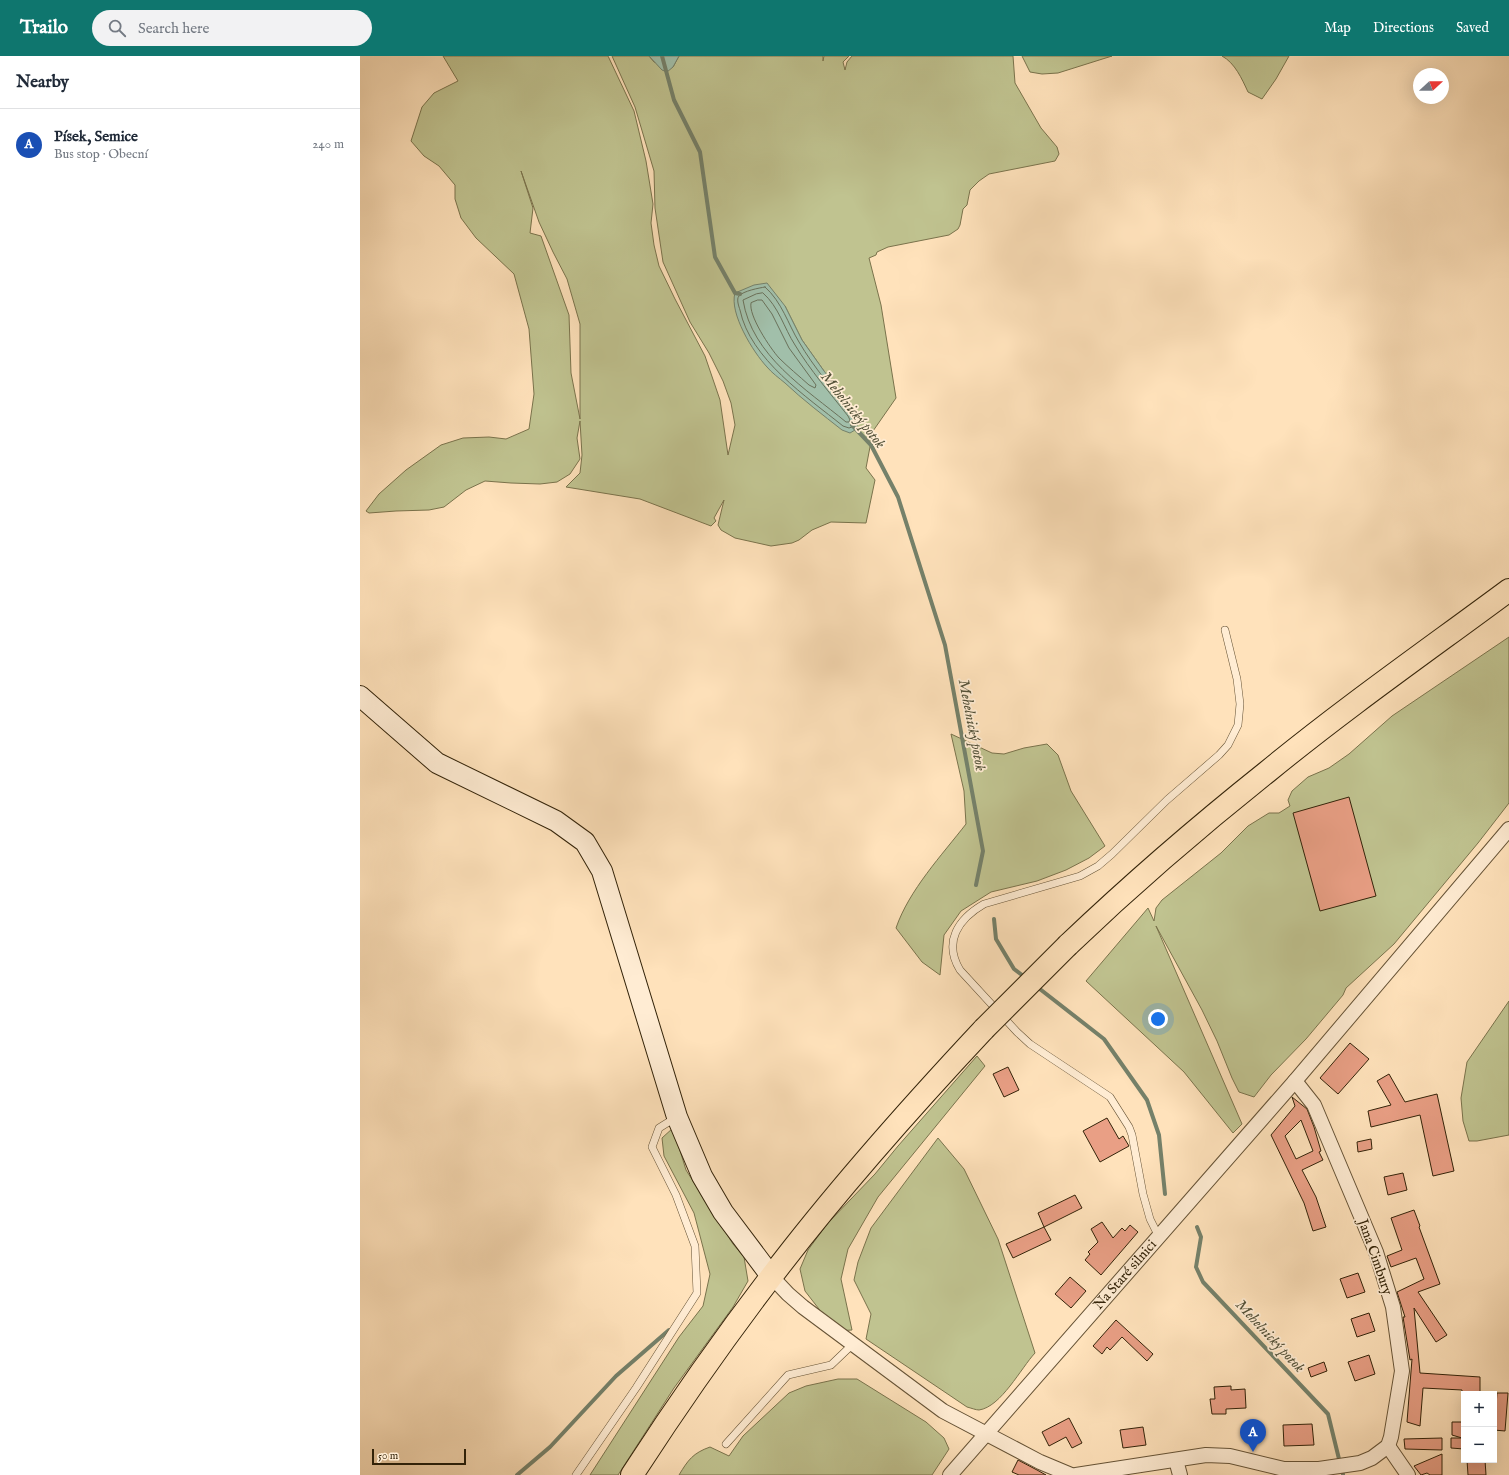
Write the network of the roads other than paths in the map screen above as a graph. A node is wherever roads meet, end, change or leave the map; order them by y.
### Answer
1 (1509, 590) edge
2 (1225, 630) dead end
3 (360, 696) edge
4 (1509, 829) edge
5 (1295, 1081) junction
6 (677, 1117) junction
7 (1158, 1237) junction
8 (771, 1276) junction
9 (853, 1344) junction
10 (985, 1434) junction
11 (726, 1444) dead end
12 (1388, 1446) junction
13 (1176, 1460) junction
14 (576, 1475) edge
15 (632, 1475) edge
16 (950, 1475) edge
17 (1071, 1475) edge
18 (1076, 1475) edge
19 (1180, 1475) edge
20 (1408, 1475) edge

1 - 8 main road, bridge
2 - 7 lane, Na Staré silnici
3 - 6 street
4 - 5 street
5 - 7 street
5 - 12 street, Jana Cimbury
6 - 8 street
6 - 14 lane
7 - 10 street, Na Staré silnici
8 - 9 street
8 - 15 main road
9 - 10 street
9 - 11 lane
10 - 16 street, Na Staré silnici
10 - 17 street
12 - 13 street
12 - 20 street
13 - 18 street
13 - 19 street

